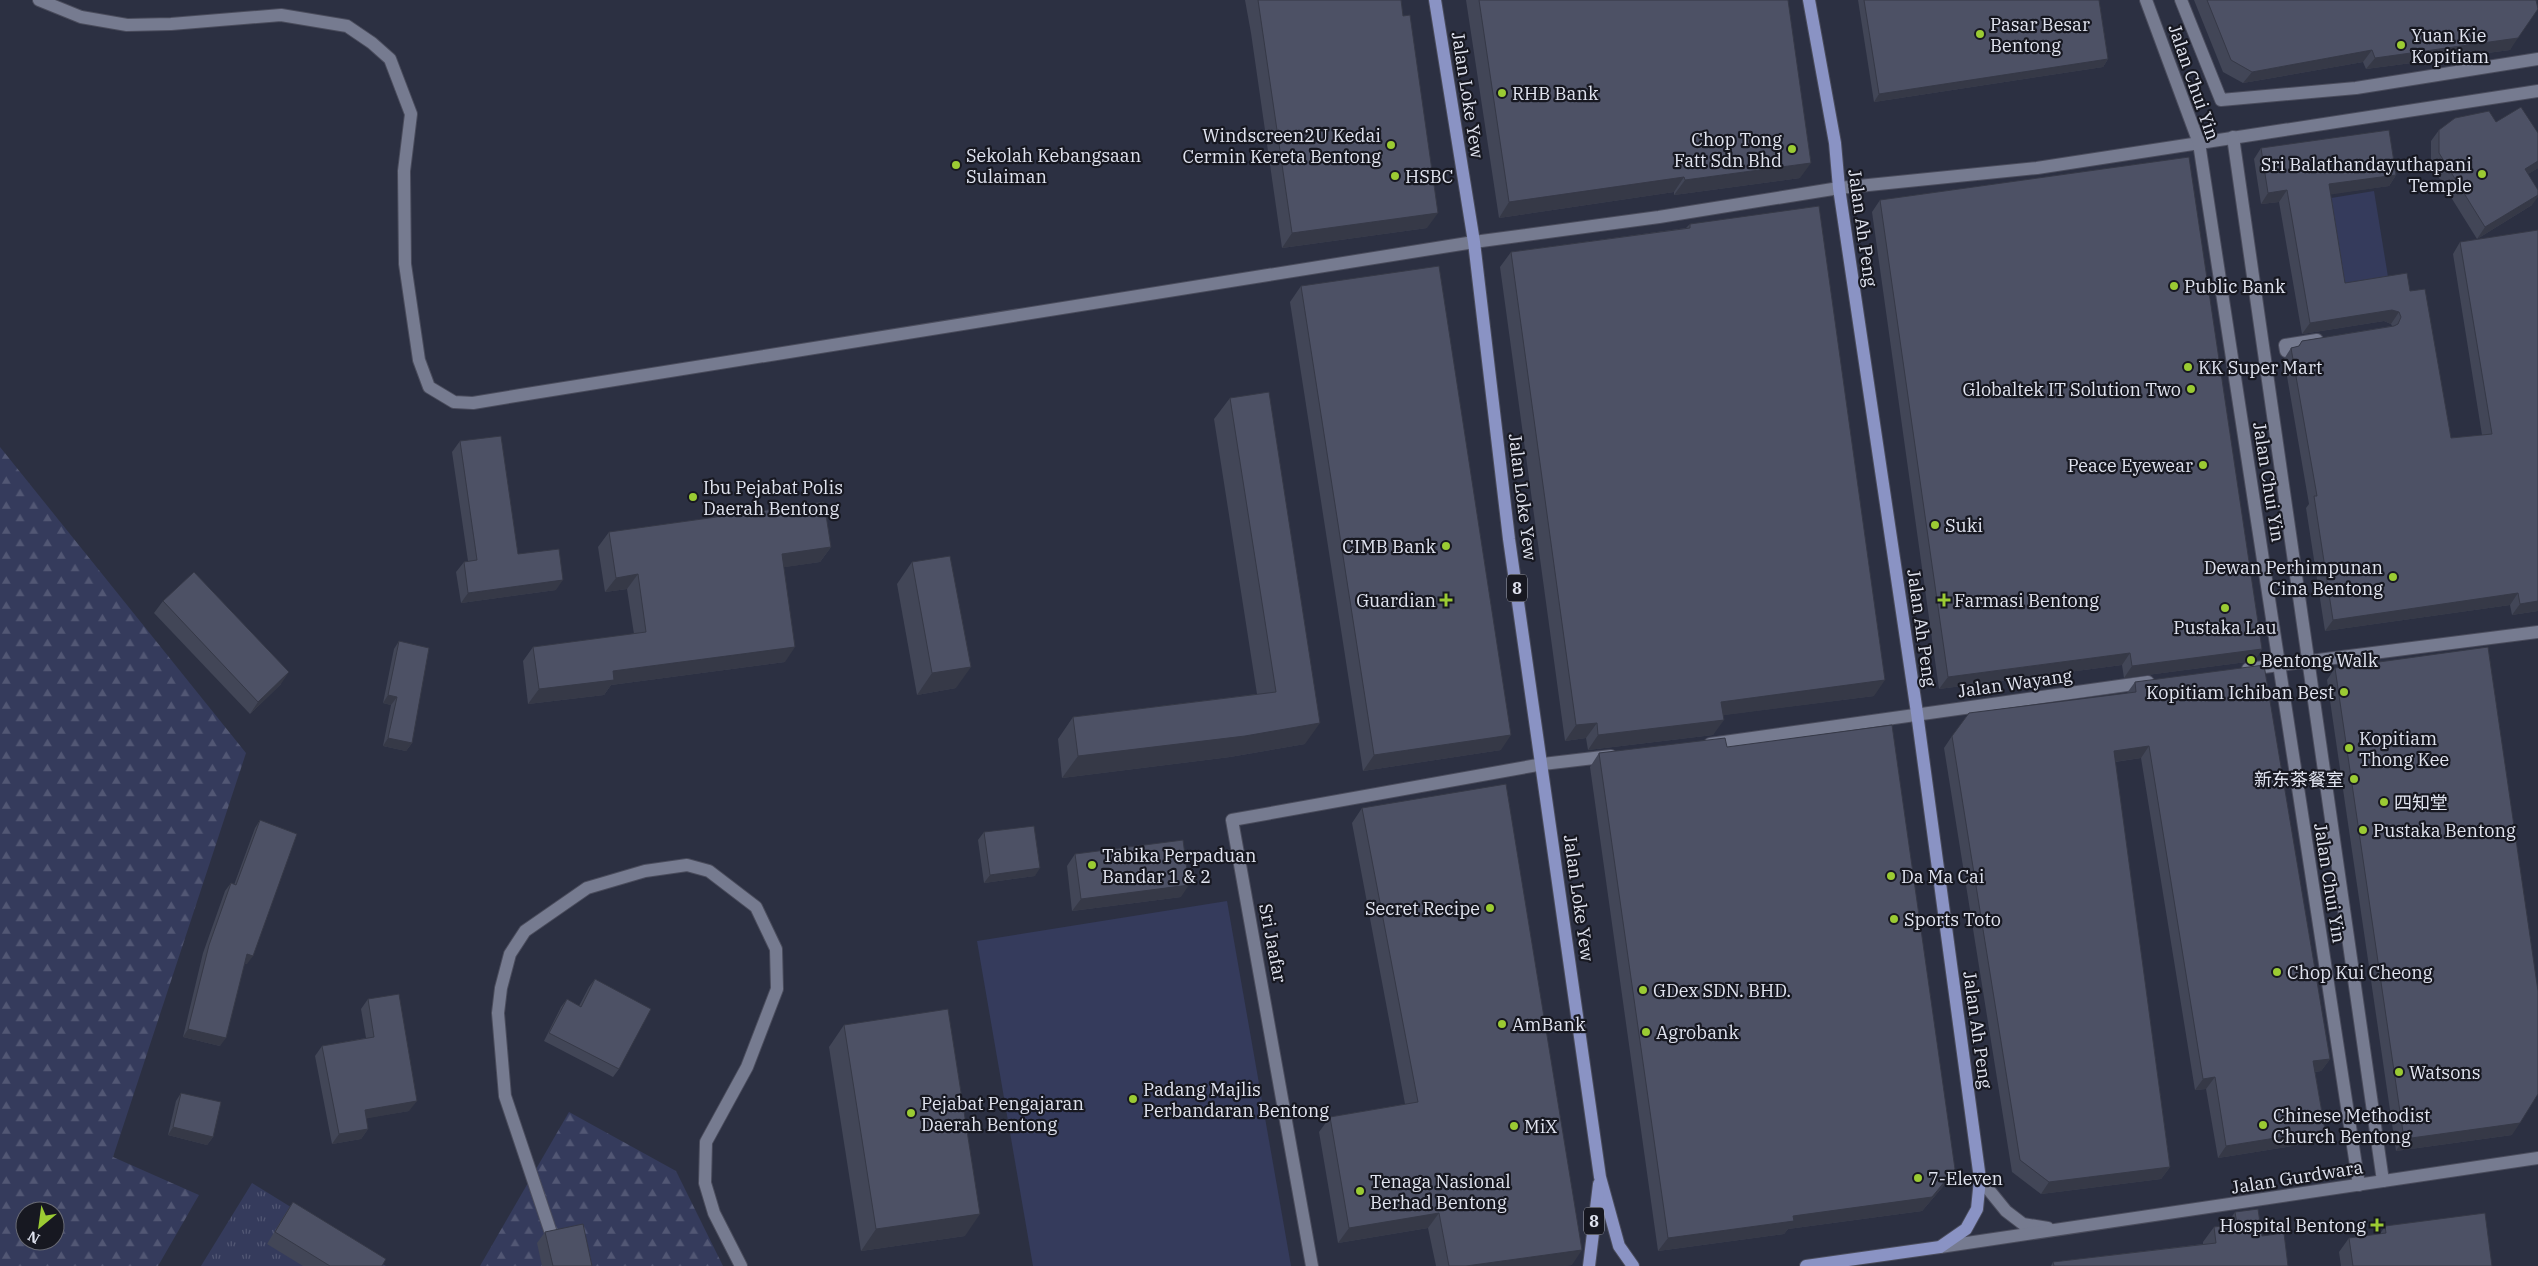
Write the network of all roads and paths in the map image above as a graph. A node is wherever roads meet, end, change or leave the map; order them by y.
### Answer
1 (39, 0) edge
2 (1435, 0) edge
3 (1810, 0) edge
4 (2146, 0) edge
5 (2181, 0) edge
6 (2538, 60) edge
7 (2538, 91) edge
8 (2233, 138) junction
9 (2199, 142) junction
10 (1839, 188) junction
11 (1474, 242) junction
12 (2330, 338) edge
13 (2286, 351) dead end
14 (2538, 632) edge
15 (2309, 661) junction
16 (2279, 665) junction
17 (2239, 670) edge
18 (2164, 680) edge
19 (1917, 713) junction
20 (1695, 746) edge
21 (1628, 754) edge
22 (1543, 764) junction
23 (2538, 1158) edge
24 (1600, 1177) junction
25 (1980, 1180) junction
26 (2383, 1181) junction
27 (2359, 1185) junction
28 (2061, 1230) junction
29 (551, 1233) edge
30 (1940, 1247) junction
31 (741, 1266) edge
32 (1312, 1266) edge
33 (1589, 1266) edge
34 (1633, 1266) edge
35 (1806, 1266) edge

1 - 11 street
2 - 11 main road, Jalan Loke Yew / 8
3 - 10 main road, Jalan Ah Peng
4 - 9 street, Jalan Chui Yin
5 - 6 street
7 - 8 street
8 - 9 street
8 - 15 street, Jalan Chui Yin
9 - 10 street
9 - 16 street, Jalan Chui Yin
10 - 11 street
10 - 19 main road, Jalan Ah Peng
11 - 22 main road, Jalan Loke Yew / 8
12 - 13 street
14 - 15 street
15 - 16 street
15 - 26 street, Jalan Chui Yin
16 - 17 street
16 - 27 street, Jalan Chui Yin
18 - 19 street, Jalan Wayang
19 - 20 street, Jalan Wayang
19 - 25 main road, Jalan Ah Peng
21 - 22 street
22 - 24 main road, Jalan Loke Yew / 8
22 - 32 street, Sri Jaafar
23 - 26 street, Jalan Gurdwara
24 - 33 main road, 8
24 - 34 main road
25 - 28 street
25 - 30 main road, Jalan Ah Peng
26 - 27 street, Jalan Gurdwara
27 - 28 street, Jalan Gurdwara
28 - 30 street, Jalan Gurdwara
29 - 31 street
30 - 35 main road

